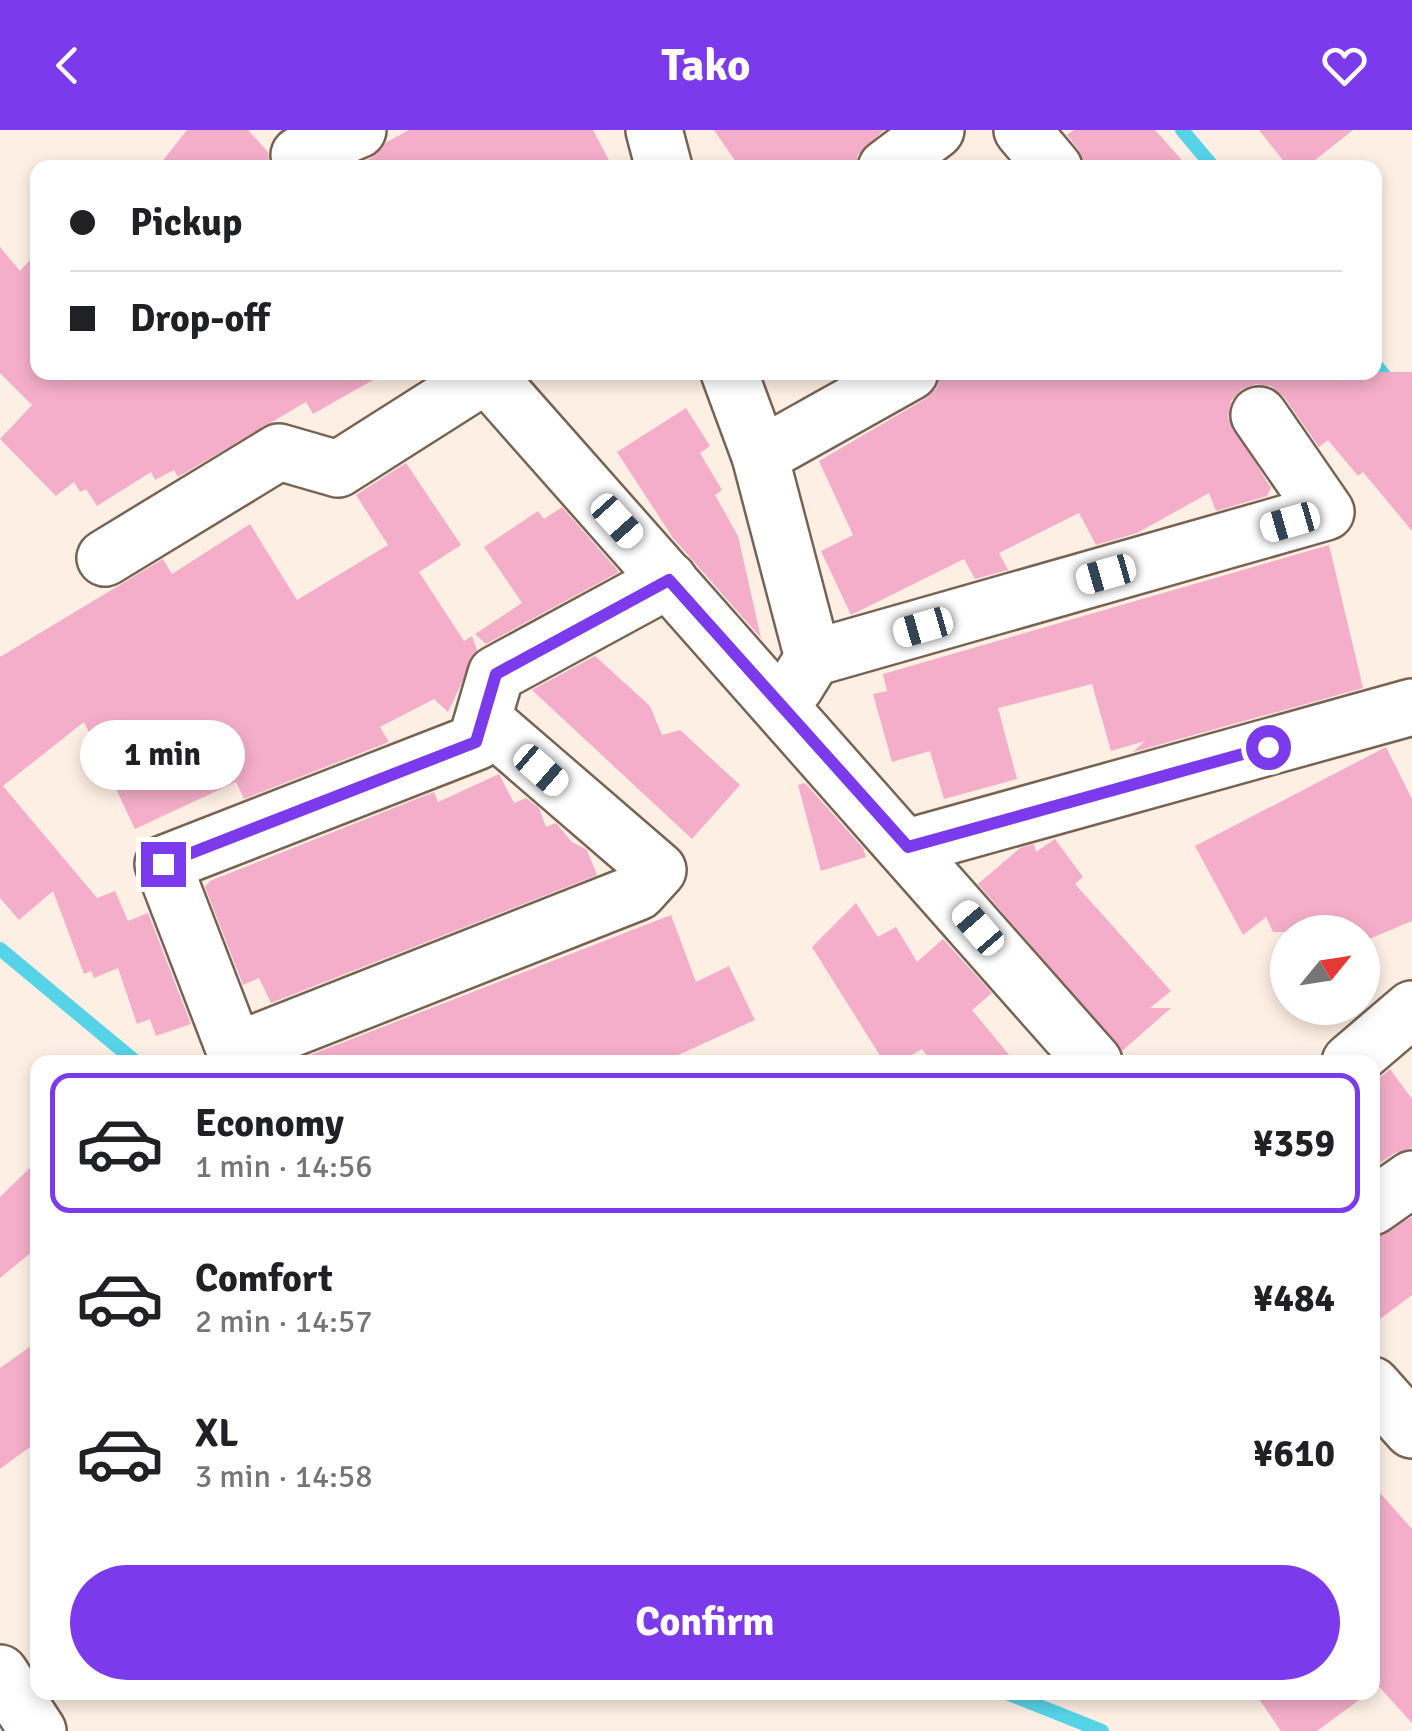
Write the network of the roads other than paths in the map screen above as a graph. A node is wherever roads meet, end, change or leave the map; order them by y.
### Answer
1 (358, 130) edge
2 (654, 130) edge
3 (936, 130) edge
4 (1022, 130) edge
5 (296, 151) edge
6 (662, 160) edge
7 (897, 160) edge
8 (1047, 160) edge
9 (476, 380) edge
10 (490, 380) edge
11 (732, 380) edge
12 (896, 380) edge
13 (1259, 415) dead end
14 (760, 456) junction
15 (105, 558) dead end
16 (669, 580) junction
17 (813, 658) junction
18 (782, 707) junction
19 (1412, 707) edge
20 (482, 719) junction
21 (908, 847) junction
22 (1412, 1008) edge
23 (1088, 1055) edge
24 (1358, 1055) edge
25 (1412, 1179) edge
26 (1380, 1201) edge
27 (1380, 1394) edge
28 (1412, 1430) edge
29 (0, 1673) edge
30 (38, 1731) edge

1 - 5 street
2 - 6 street
3 - 7 street
4 - 8 street
9 - 15 street
10 - 16 street
11 - 14 street
12 - 14 street
13 - 17 street
14 - 17 street
16 - 18 street
16 - 20 street
17 - 18 street
18 - 21 street
19 - 21 street
20 - 20 street
21 - 23 street
22 - 24 street
25 - 26 street
27 - 28 street
29 - 30 street

